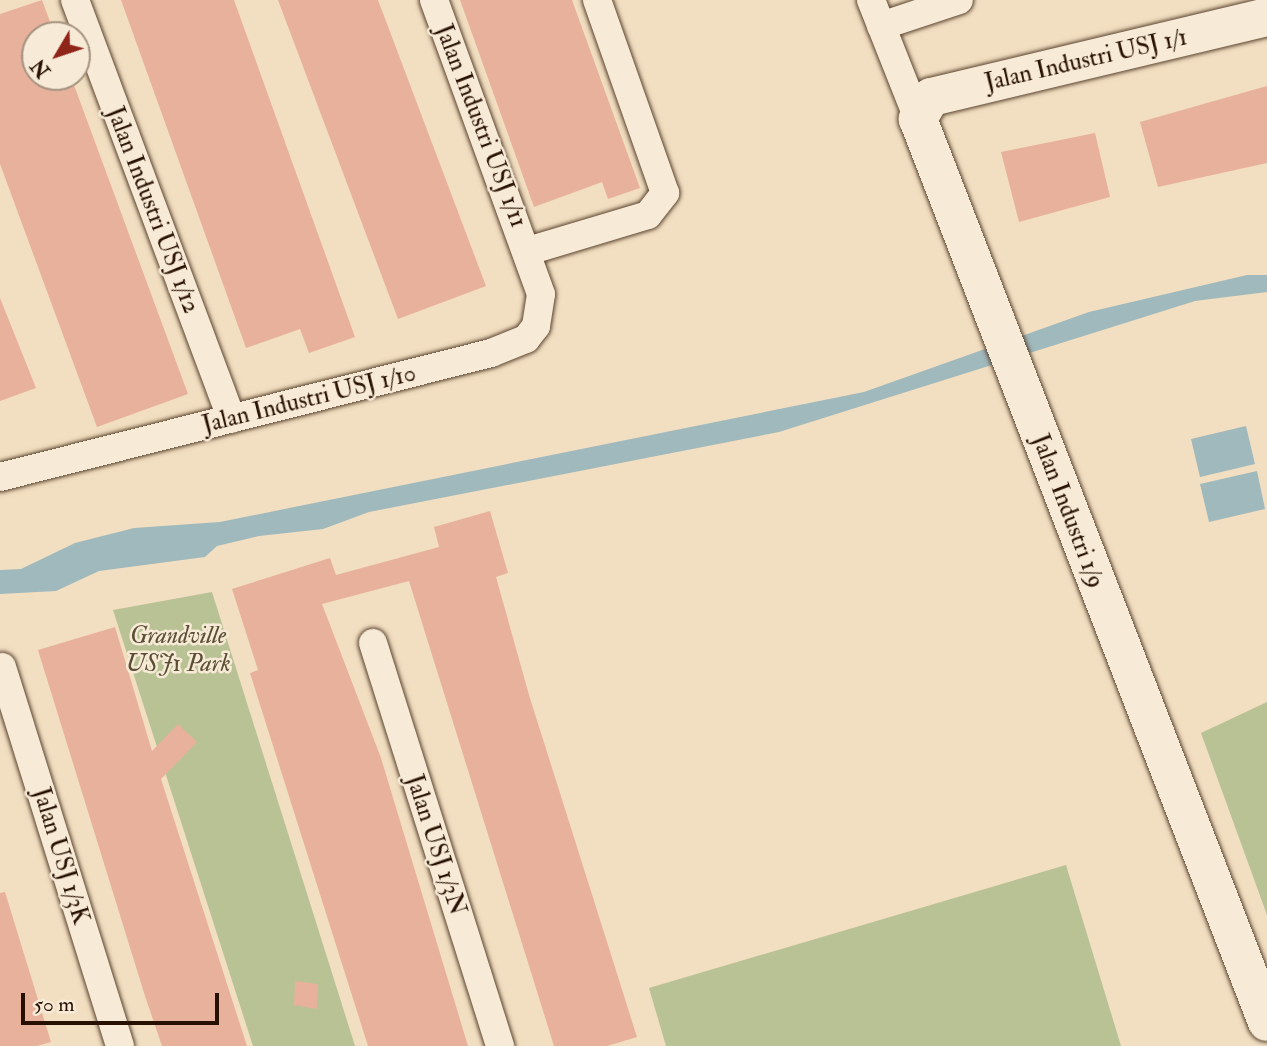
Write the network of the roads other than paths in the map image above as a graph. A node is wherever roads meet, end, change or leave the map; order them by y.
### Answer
1 (75, 0) edge
2 (434, 0) edge
3 (597, 0) edge
4 (959, 0) edge
5 (876, 13) edge
6 (1267, 17) edge
7 (918, 119) junction
8 (528, 251) junction
9 (232, 419) junction
10 (0, 477) edge
11 (373, 643) dead end
12 (2, 667) dead end
13 (1267, 1022) edge
14 (120, 1046) edge
15 (500, 1046) edge

1 - 9 street, Jalan Industri USJ 1/12
2 - 8 street, Jalan Industri USJ 1/11
3 - 8 street
4 - 5 street
5 - 7 street, Jalan Industri 1/9
6 - 7 street, Jalan Industri USJ 1/1
7 - 13 street, Jalan Industri 1/9
8 - 9 street, Jalan Industri USJ 1/10
9 - 10 street, Jalan Industri USJ 1/10
11 - 15 street, Jalan USJ 1/3N
12 - 14 street, Jalan USJ 1/3K

